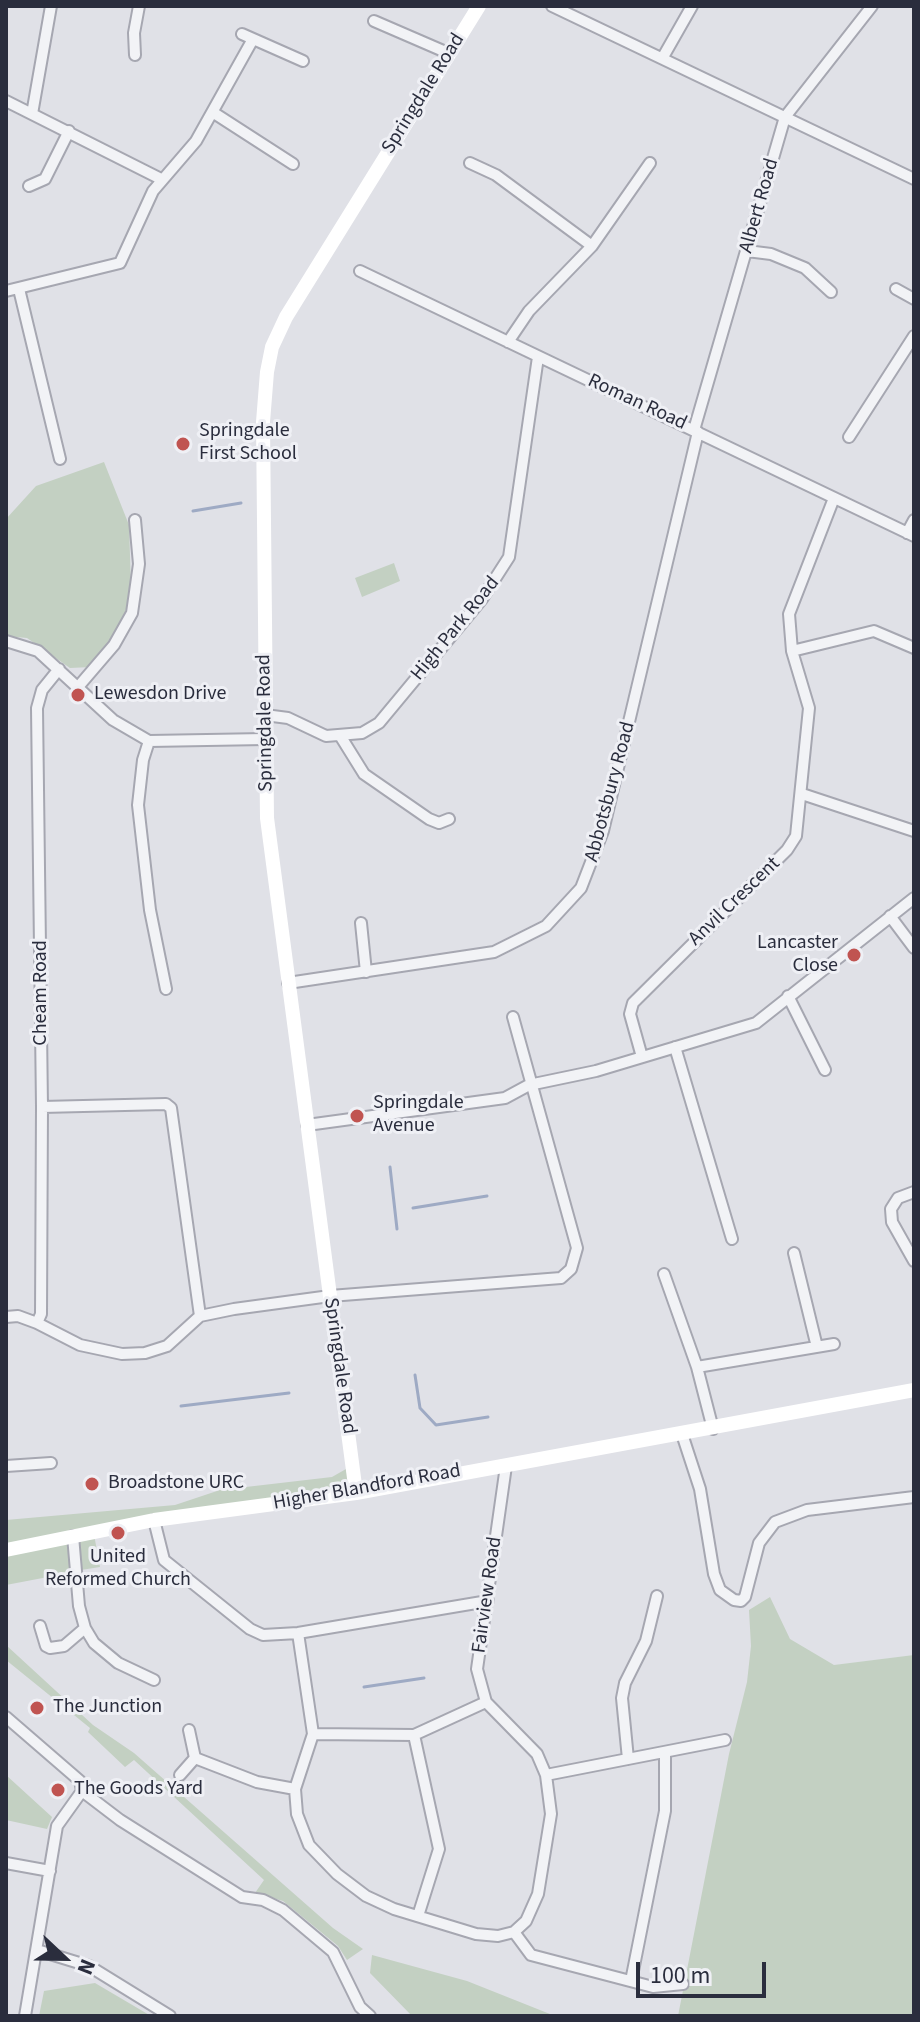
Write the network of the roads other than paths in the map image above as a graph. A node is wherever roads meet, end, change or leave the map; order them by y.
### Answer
1 (51, 6) edge
2 (139, 6) edge
3 (479, 6) edge
4 (552, 6) edge
5 (692, 6) edge
6 (872, 6) edge
7 (374, 21) dead end
8 (448, 53) junction
9 (135, 55) dead end
10 (663, 57) junction
11 (303, 61) dead end
12 (6, 101) edge
13 (214, 113) junction
14 (32, 114) junction
15 (785, 117) junction
16 (69, 131) junction
17 (470, 163) dead end
18 (650, 163) dead end
19 (293, 164) dead end
20 (161, 179) junction
21 (914, 179) edge
22 (29, 186) dead end
23 (592, 246) junction
24 (747, 251) junction
25 (360, 271) dead end
26 (19, 289) junction
27 (896, 289) dead end
28 (6, 291) edge
29 (831, 292) dead end
30 (914, 299) edge
31 (914, 336) edge
32 (508, 342) junction
33 (538, 357) junction
34 (696, 431) junction
35 (849, 437) dead end
36 (60, 459) dead end
37 (834, 498) junction
38 (135, 520) dead end
39 (914, 520) edge
40 (911, 535) edge
41 (6, 641) edge
42 (914, 648) edge
43 (792, 651) junction
44 (59, 669) junction
45 (78, 687) junction
46 (265, 715) junction
47 (341, 737) junction
48 (265, 739) junction
49 (149, 741) junction
50 (802, 794) junction
51 (449, 819) dead end
52 (914, 831) edge
53 (914, 898) edge
54 (890, 916) junction
55 (361, 923) dead end
56 (914, 948) edge
57 (366, 972) junction
58 (288, 983) junction
59 (166, 989) dead end
60 (788, 996) junction
61 (513, 1017) dead end
62 (675, 1047) junction
63 (642, 1057) junction
64 (825, 1070) dead end
65 (529, 1085) junction
66 (42, 1107) junction
67 (307, 1125) junction
68 (914, 1192) edge
69 (732, 1239) dead end
70 (794, 1253) dead end
71 (910, 1261) edge
72 (664, 1274) dead end
73 (330, 1296) junction
74 (200, 1316) junction
75 (6, 1317) edge
76 (37, 1323) junction
77 (834, 1344) dead end
78 (817, 1347) junction
79 (697, 1367) junction
80 (914, 1390) edge
81 (713, 1429) junction
82 (682, 1434) junction
83 (51, 1463) dead end
84 (6, 1466) edge
85 (506, 1466) junction
86 (356, 1493) junction
87 (914, 1500) edge
88 (154, 1520) junction
89 (73, 1536) junction
90 (6, 1550) edge
91 (657, 1596) dead end
92 (488, 1601) junction
93 (40, 1626) dead end
94 (85, 1628) junction
95 (298, 1633) junction
96 (154, 1680) dead end
97 (486, 1702) junction
98 (6, 1717) edge
99 (189, 1730) dead end
100 (313, 1734) junction
101 (414, 1735) junction
102 (725, 1740) dead end
103 (665, 1753) junction
104 (195, 1758) junction
105 (628, 1759) junction
106 (180, 1775) dead end
107 (546, 1775) junction
108 (295, 1789) junction
109 (82, 1791) junction
110 (6, 1863) edge
111 (50, 1871) junction
112 (418, 1916) junction
113 (514, 1932) junction
114 (37, 1950) junction
115 (631, 1981) junction
116 (683, 1984) dead end
117 (25, 2016) edge
118 (170, 2016) edge
119 (370, 2016) edge

1 - 14 street
2 - 9 street
3 - 8 street, Springdale Road
4 - 10 street
5 - 10 street
6 - 15 street, Albert Road
7 - 8 street
8 - 46 street, Springdale Road
10 - 15 street
11 - 13 street
12 - 14 street
13 - 19 street
13 - 20 street
14 - 16 street
15 - 21 street
15 - 24 street, Albert Road
16 - 20 street
16 - 22 street
17 - 23 street
18 - 23 street
20 - 26 street
23 - 32 street
24 - 29 street
24 - 34 street, Albert Road
25 - 32 street, Roman Road
26 - 28 street
26 - 36 street
27 - 30 street
31 - 35 street
32 - 33 street, Roman Road
33 - 34 street, Roman Road
33 - 47 street, High Park Road
34 - 37 street, Roman Road
34 - 57 street, Abbotsbury Road
37 - 40 street, Roman Road
37 - 43 street, Anvil Crescent
38 - 45 street
39 - 40 street
41 - 44 street
42 - 43 street
43 - 50 street, Anvil Crescent
44 - 45 street
44 - 66 street, Cheam Road
45 - 49 street
46 - 47 street
46 - 48 street, Springdale Road
47 - 51 street
48 - 49 street
48 - 58 street, Springdale Road
49 - 59 street
50 - 52 street
50 - 63 street, Anvil Crescent
53 - 54 street
54 - 56 street
54 - 60 street
55 - 57 street
57 - 58 street, Abbotsbury Road
58 - 67 street, Springdale Road
60 - 62 street
60 - 64 street
61 - 65 street
62 - 63 street
62 - 69 street
63 - 65 street
65 - 67 street
65 - 73 street
66 - 74 street
66 - 76 street, Cheam Road
67 - 73 street, Springdale Road
68 - 71 street
70 - 78 street
72 - 79 street
73 - 74 street
73 - 86 street, Springdale Road
74 - 76 street
75 - 76 street
77 - 78 street
78 - 79 street
79 - 81 street
80 - 81 street, Higher Blandford Road
81 - 82 street, Higher Blandford Road
82 - 85 street, Higher Blandford Road
82 - 87 street
83 - 84 street
85 - 86 street, Higher Blandford Road
85 - 92 street, Fairview Road
86 - 88 street, Higher Blandford Road
88 - 89 street, Higher Blandford Road
88 - 95 street
89 - 90 street, Higher Blandford Road
89 - 94 street
91 - 105 street
92 - 95 street
92 - 97 street, Fairview Road
93 - 94 street
94 - 96 street
95 - 100 street
97 - 101 street
97 - 107 street
98 - 109 street
99 - 104 street
100 - 101 street
100 - 108 street
101 - 112 street
102 - 103 street
103 - 105 street
103 - 115 street
104 - 106 street
104 - 108 street
105 - 107 street
107 - 113 street
108 - 112 street
109 - 111 street
109 - 119 street
110 - 111 street
111 - 114 street
112 - 113 street
113 - 115 street
114 - 117 street
114 - 118 street
115 - 116 street

